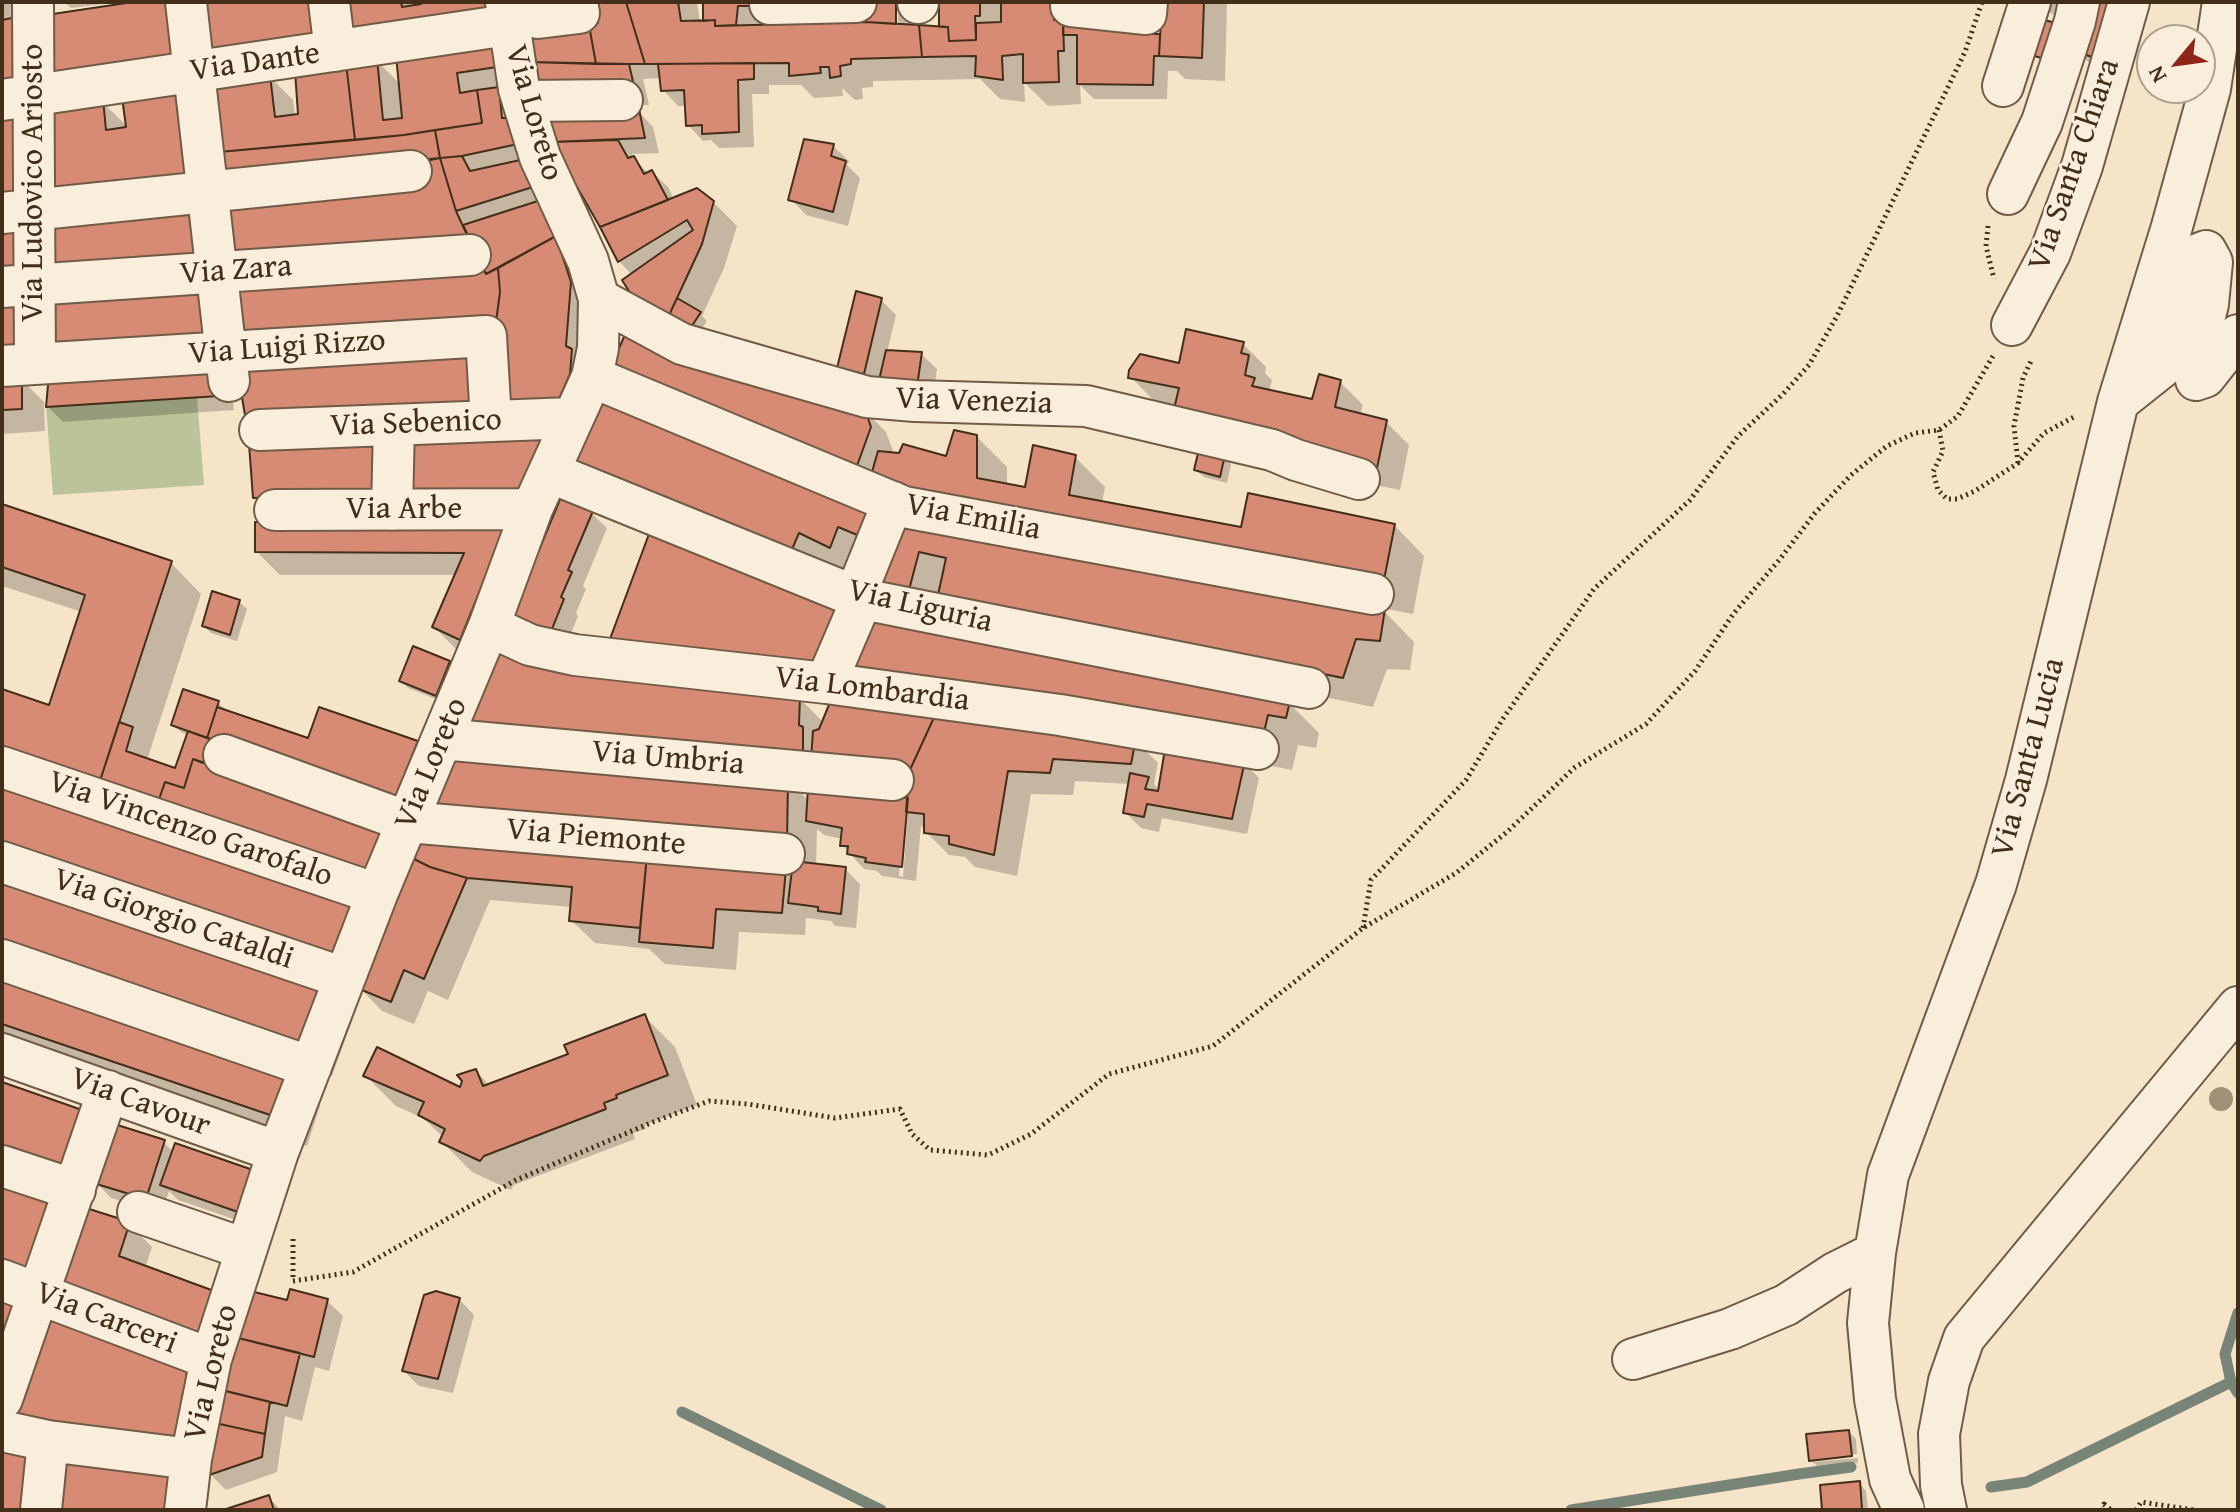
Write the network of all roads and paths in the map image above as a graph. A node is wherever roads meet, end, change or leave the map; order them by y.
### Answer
1 (31, 2) edge
2 (186, 2) edge
3 (329, 2) edge
4 (577, 2) edge
5 (856, 2) edge
6 (1071, 2) edge
7 (1147, 2) edge
8 (1982, 2) edge
9 (2030, 2) edge
10 (2079, 2) edge
11 (2129, 2) edge
12 (2223, 2) edge
13 (770, 4) dead end
14 (2, 6) edge
15 (517, 15) edge
16 (335, 51) junction
17 (194, 72) junction
18 (2003, 86) dead end
19 (18, 98) edge
20 (622, 100) dead end
21 (523, 101) junction
22 (411, 171) dead end
23 (208, 192) junction
24 (2008, 194) joint
25 (18, 211) edge
26 (470, 255) dead end
27 (217, 272) junction
28 (18, 286) edge
29 (599, 299) junction
30 (2012, 325) junction
31 (2238, 335) edge
32 (19, 365) edge
33 (228, 366) junction
34 (592, 377) junction
35 (2118, 402) junction
36 (571, 418) junction
37 (491, 421) junction
38 (394, 425) junction
39 (260, 430) dead end
40 (1939, 430) junction
41 (549, 472) junction
42 (1359, 479) dead end
43 (893, 502) junction
44 (532, 509) junction
45 (275, 510) dead end
46 (392, 510) junction
47 (1373, 594) dead end
48 (859, 597) junction
49 (489, 626) junction
50 (826, 683) junction
51 (1309, 688) dead end
52 (442, 739) junction
53 (1258, 749) dead end
54 (224, 755) dead end
55 (2, 767) edge
56 (893, 780) dead end
57 (408, 822) junction
58 (784, 854) dead end
59 (2, 862) edge
60 (377, 894) junction
61 (1363, 928) junction
62 (2, 960) edge
63 (344, 978) junction
64 (2238, 1007) edge
65 (2, 1054) edge
66 (311, 1067) junction
67 (108, 1091) junction
68 (278, 1152) junction
69 (2, 1166) edge
70 (75, 1190) junction
71 (138, 1212) dead end
72 (292, 1237) dead end
73 (245, 1249) junction
74 (1875, 1253) junction
75 (20, 1287) edge
76 (211, 1359) junction
77 (1633, 1359) dead end
78 (2, 1399) edge
79 (2, 1431) edge
80 (48, 1441) junction
81 (191, 1459) junction
82 (41, 1510) edge
83 (185, 1510) edge
84 (1904, 1510) edge
85 (1946, 1510) edge
86 (2103, 1510) edge
87 (2111, 1510) edge
88 (2136, 1510) edge
89 (2194, 1510) edge

1 - 14 street
1 - 19 street, Via Ludovico Ariosto
2 - 17 street
3 - 16 street
4 - 15 street, Via Dante
5 - 13 street
6 - 7 street
8 - 61 path
9 - 18 street
10 - 24 street
11 - 30 street, Via Santa Chiara
12 - 35 street, Via Santa Lucia
15 - 16 street, Via Dante
15 - 21 street, Via Loreto
16 - 17 street, Via Dante
17 - 19 street, Via Dante
17 - 23 street
19 - 25 street, Via Ludovico Ariosto
20 - 21 street
21 - 29 street, Via Loreto
22 - 23 street
23 - 25 street
23 - 27 street
24 - 30 path
25 - 28 street, Via Ludovico Ariosto
26 - 27 street, Via Zara
27 - 28 street, Via Zara
27 - 33 street
28 - 32 street, Via Ludovico Ariosto
29 - 34 street, Via Loreto
29 - 42 street, Via Venezia
30 - 40 path
31 - 35 street
32 - 33 street, Via Luigi Rizzo
33 - 37 street, Via Luigi Rizzo
34 - 36 street, Via Loreto
34 - 43 street, Via Emilia
35 - 40 path
35 - 74 street, Via Santa Lucia
36 - 37 street, Via Sebenico
36 - 41 street, Via Loreto
37 - 38 street, Via Sebenico
38 - 39 street, Via Sebenico
38 - 46 street
40 - 61 path
41 - 44 street, Via Loreto
41 - 48 street, Via Liguria
43 - 47 street, Via Emilia
43 - 48 street
44 - 46 street, Via Arbe
44 - 49 street, Via Loreto
45 - 46 street, Via Arbe
48 - 50 street
48 - 51 street, Via Liguria
49 - 50 street, Via Lombardia
49 - 52 street, Via Loreto
50 - 53 street, Via Lombardia
52 - 56 street, Via Umbria
52 - 57 street, Via Loreto
54 - 57 street, Via Piemonte
55 - 60 street, Via Vincenzo Garofalo
57 - 58 street, Via Piemonte
57 - 60 street, Via Loreto
59 - 63 street, Via Giorgio Cataldi
60 - 63 street, Via Loreto
61 - 72 path
62 - 66 street
63 - 66 street, Via Loreto
64 - 85 street
65 - 67 street, Via Cavour
66 - 68 street, Via Loreto
67 - 68 street, Via Cavour
67 - 70 street
68 - 73 street, Via Loreto
69 - 70 street
70 - 75 street
71 - 73 street
73 - 76 street, Via Loreto
74 - 77 street
74 - 84 street, Via Santa Lucia
75 - 76 street, Via Carceri
75 - 78 street
76 - 81 street, Via Loreto
79 - 80 street
80 - 81 street
80 - 82 street
81 - 83 street, Via Loreto
86 - 87 path
88 - 89 path

